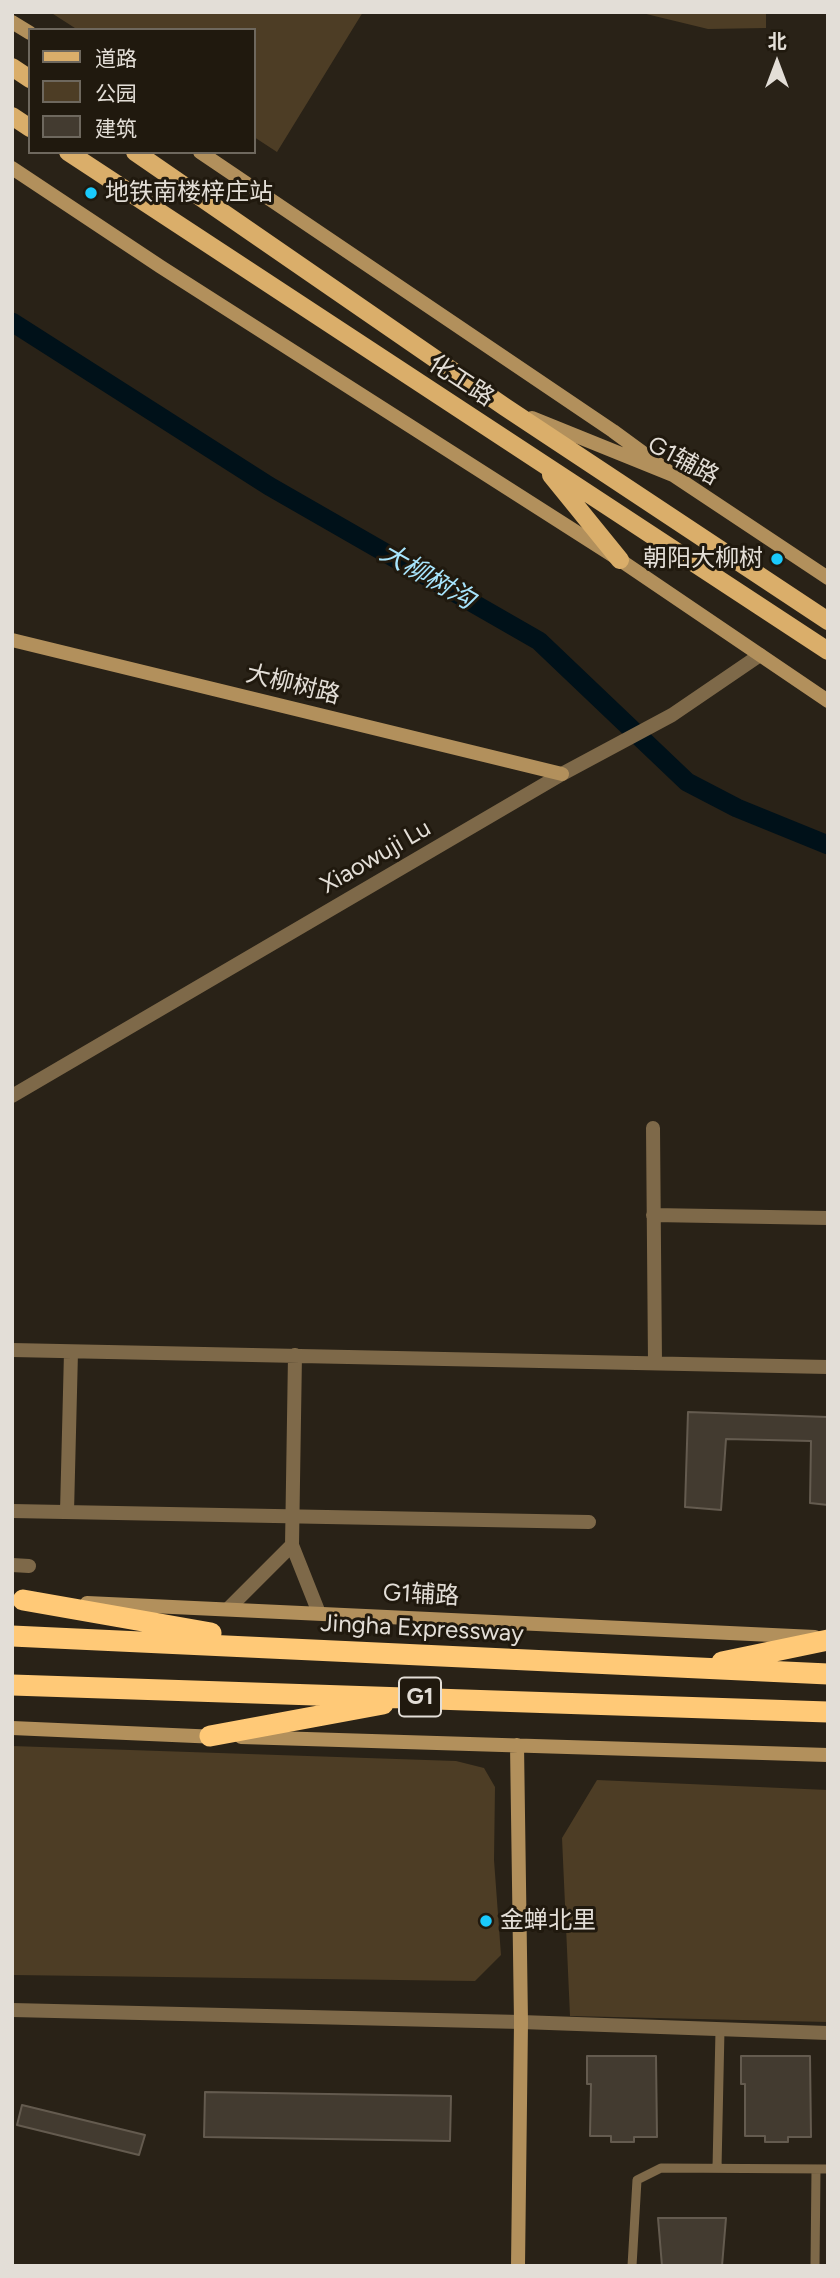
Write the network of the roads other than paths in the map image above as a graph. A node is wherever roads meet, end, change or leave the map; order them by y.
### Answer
1 (12, 22) edge
2 (28, 32) edge
3 (12, 67) edge
4 (28, 78) edge
5 (12, 116) edge
6 (28, 127) edge
7 (71, 154) edge
8 (138, 154) edge
9 (203, 154) edge
10 (12, 167) edge
11 (505, 407) junction
12 (540, 462) junction
13 (673, 475) junction
14 (620, 559) junction
15 (828, 579) edge
16 (828, 621) edge
17 (12, 640) edge
18 (828, 651) edge
19 (760, 655) junction
20 (828, 701) edge
21 (562, 774) junction
22 (12, 1096) edge
23 (653, 1128) dead end
24 (653, 1216) junction
25 (828, 1218) edge
26 (12, 1350) edge
27 (71, 1352) junction
28 (295, 1355) junction
29 (655, 1363) junction
30 (828, 1367) edge
31 (12, 1511) edge
32 (67, 1512) junction
33 (292, 1517) junction
34 (589, 1522) dead end
35 (292, 1545) junction
36 (12, 1565) edge
37 (29, 1566) dead end
38 (18, 1600) edge
39 (228, 1609) junction
40 (318, 1614) junction
41 (12, 1636) edge
42 (828, 1639) edge
43 (293, 1647) junction
44 (685, 1670) junction
45 (828, 1674) edge
46 (12, 1685) edge
47 (424, 1697) junction
48 (828, 1712) edge
49 (12, 1728) edge
50 (210, 1736) junction
51 (517, 1745) junction
52 (828, 1755) edge
53 (12, 2010) edge
54 (521, 2022) junction
55 (720, 2030) junction
56 (828, 2033) edge
57 (717, 2168) junction
58 (816, 2169) junction
59 (828, 2169) edge
60 (518, 2266) edge
61 (632, 2266) edge
62 (815, 2266) edge

1 - 2 street
3 - 4 main road
5 - 6 main road
7 - 12 main road, 化工路
8 - 11 main road, 化工路
9 - 13 street
10 - 14 street
11 - 13 street, G1辅路
11 - 16 main road, 化工路
12 - 14 main road
12 - 18 main road, 化工路
13 - 15 street, G1辅路
14 - 19 street
17 - 21 street, 大柳树路
19 - 20 street
19 - 21 street, Xiaowuji Lu
21 - 22 street, Xiaowuji Lu
23 - 24 street
24 - 25 street
24 - 29 street
26 - 27 street
27 - 28 street
27 - 32 street
28 - 29 street
28 - 33 street
29 - 30 street
31 - 32 street
32 - 33 street
33 - 34 street
33 - 35 street
35 - 39 street
35 - 40 street
36 - 37 street
38 - 39 street, G1辅路
38 - 43 highway
39 - 40 street, G1辅路
40 - 42 street, G1辅路
41 - 43 highway, Jingha Expressway / G1
42 - 44 highway
43 - 44 highway, Jingha Expressway / G1
44 - 45 highway, Jingha Expressway / G1
46 - 47 highway, G1
47 - 48 highway, G1
47 - 50 highway
49 - 50 street
50 - 51 street
51 - 52 street
51 - 54 street
53 - 54 street
54 - 55 street
54 - 60 street
55 - 56 street
55 - 57 lane
57 - 58 lane
57 - 61 lane
58 - 59 lane
58 - 62 lane

